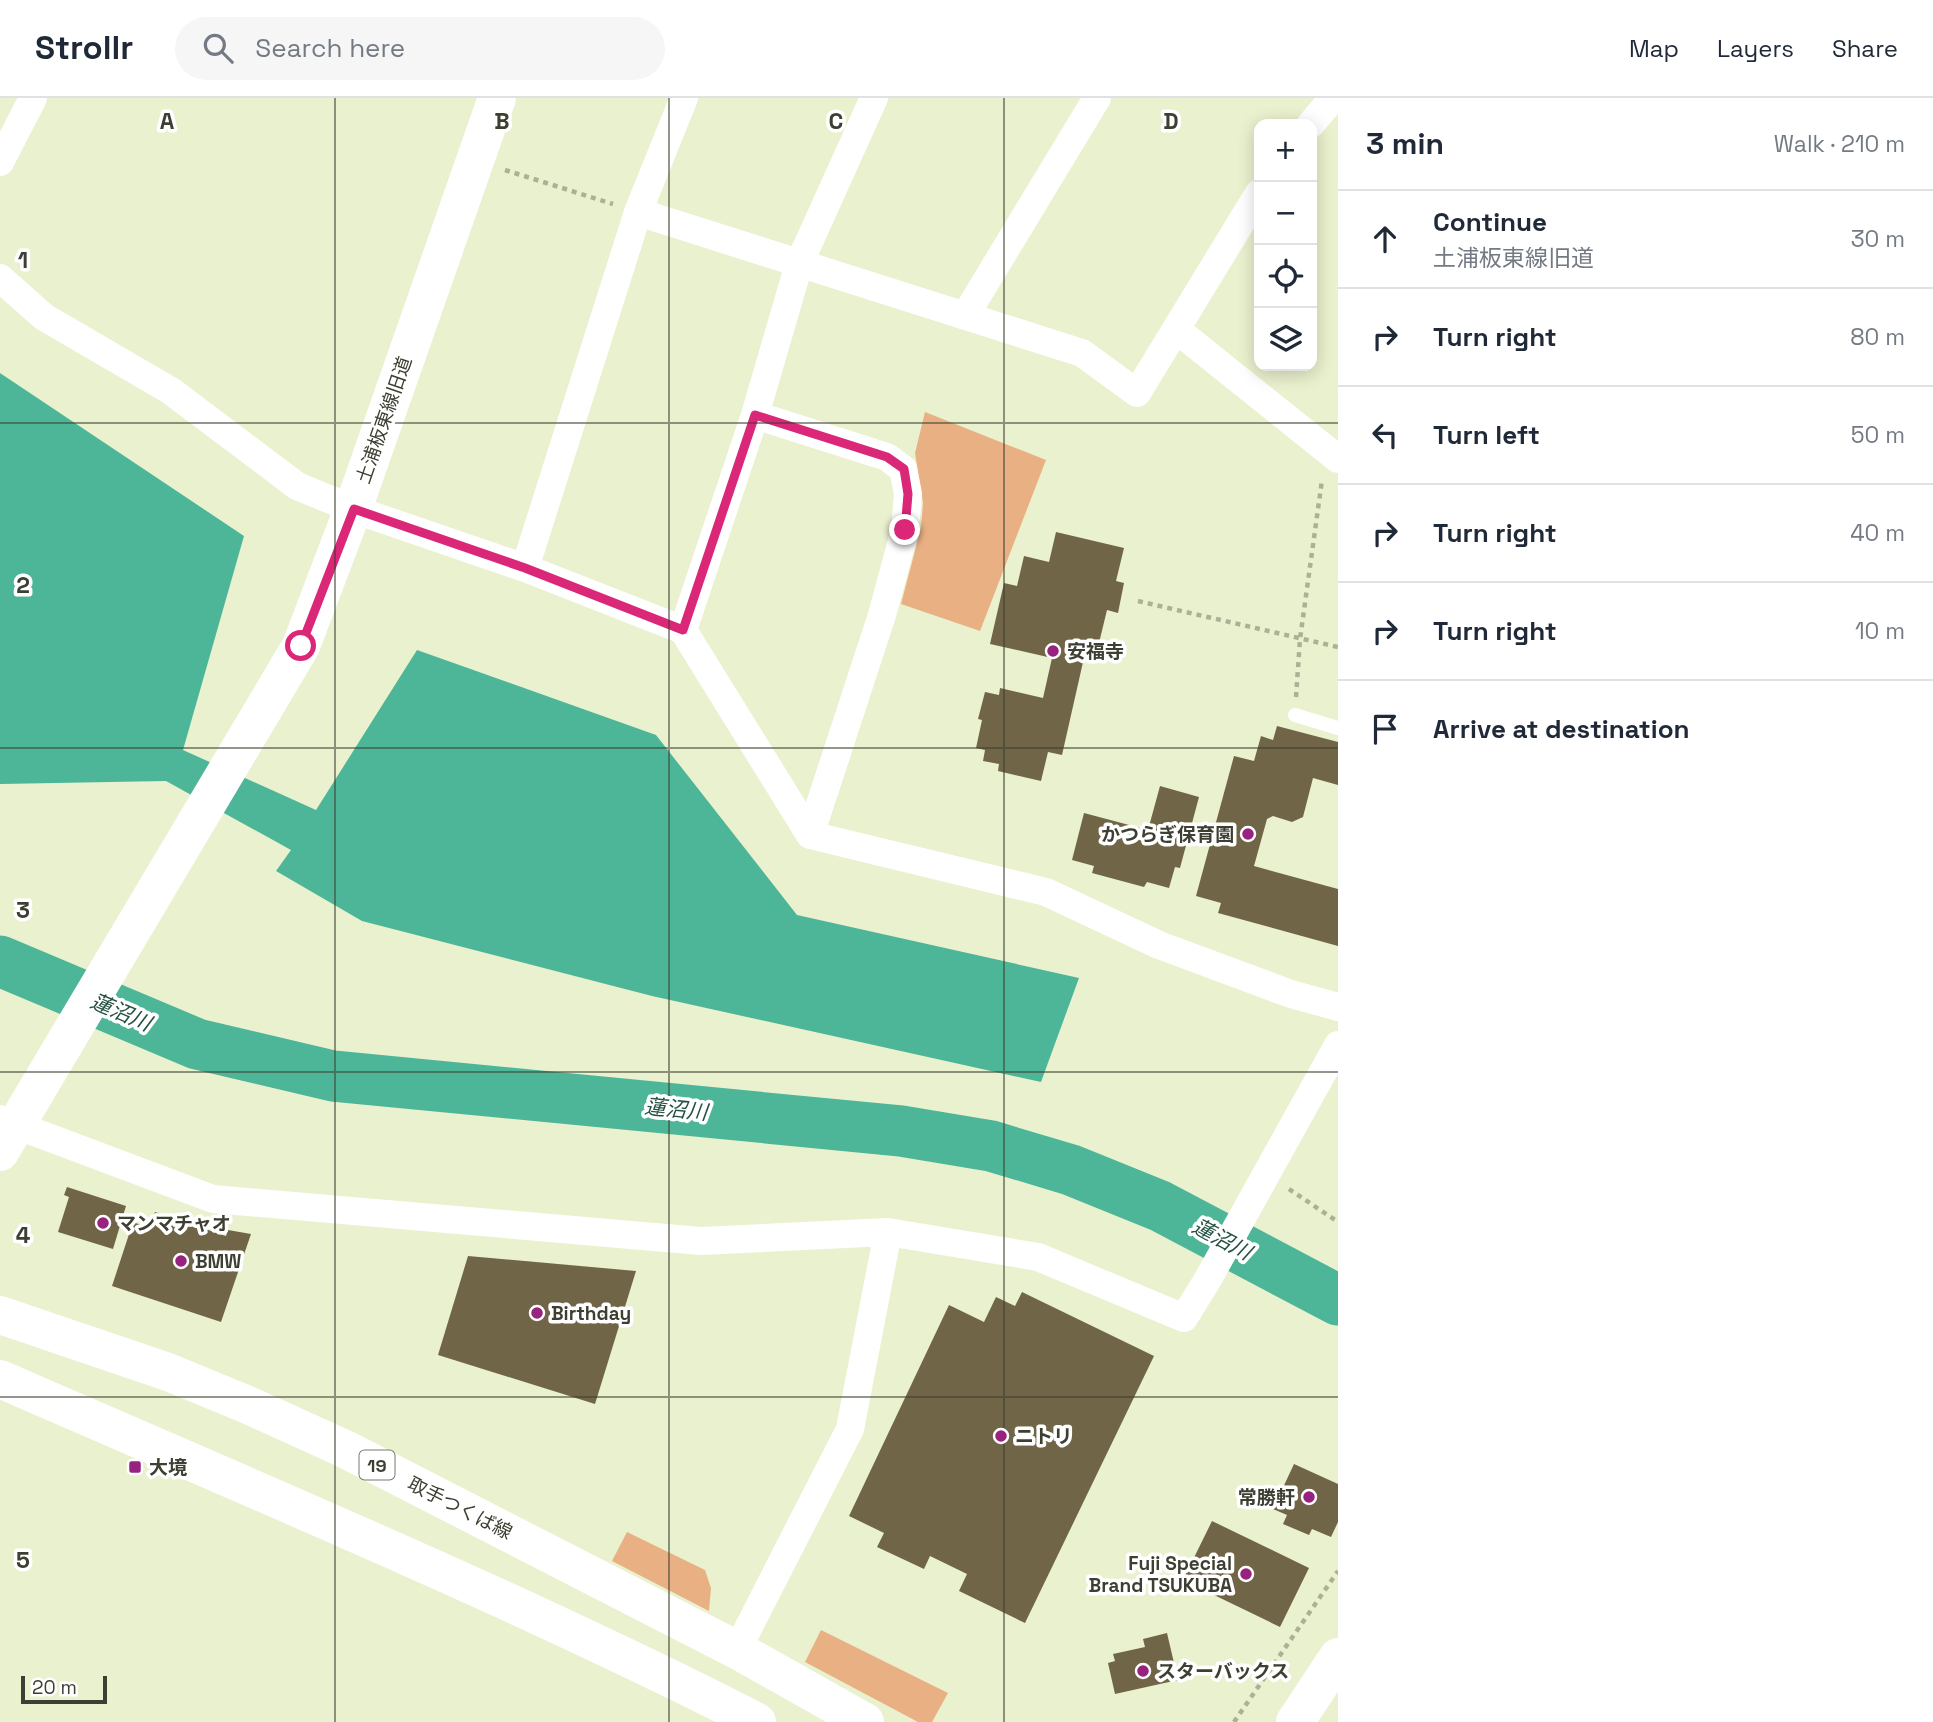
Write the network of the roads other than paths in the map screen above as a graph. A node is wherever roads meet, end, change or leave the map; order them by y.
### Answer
1 (33, 98) edge
2 (497, 98) edge
3 (684, 98) edge
4 (874, 98) edge
5 (1097, 98) edge
6 (1333, 98) edge
7 (1315, 119) edge
8 (0, 162) edge
9 (1254, 201) edge
10 (638, 212) junction
11 (799, 264) junction
12 (0, 278) edge
13 (965, 316) junction
14 (1177, 330) junction
15 (755, 415) junction
16 (1334, 456) edge
17 (354, 509) junction
18 (525, 568) junction
19 (683, 630) junction
20 (1295, 715) road end
21 (1338, 728) edge
22 (810, 835) junction
23 (1338, 1007) edge
24 (1338, 1045) edge
25 (5, 1132) edge
26 (888, 1232) junction
27 (0, 1315) edge
28 (0, 1379) edge
29 (737, 1650) junction
30 (1338, 1657) edge
31 (757, 1722) edge
32 (865, 1722) edge
33 (1295, 1722) edge

1 - 8 street
2 - 17 main road, 土浦板東線旧道
3 - 10 street
4 - 11 street
5 - 13 street
6 - 7 street
9 - 14 street
10 - 11 street
10 - 18 street
11 - 13 street
11 - 15 street
12 - 17 street
13 - 14 street
14 - 16 street
15 - 19 street
15 - 22 street
17 - 18 street
17 - 25 main road, 土浦板東線旧道
18 - 19 street
19 - 22 street
20 - 21 lane
22 - 23 street
24 - 26 street
25 - 26 street
26 - 29 street
27 - 29 main road, 取手つくば線 / 19
28 - 31 main road
29 - 32 main road, 取手つくば線 / 19
30 - 33 main road

